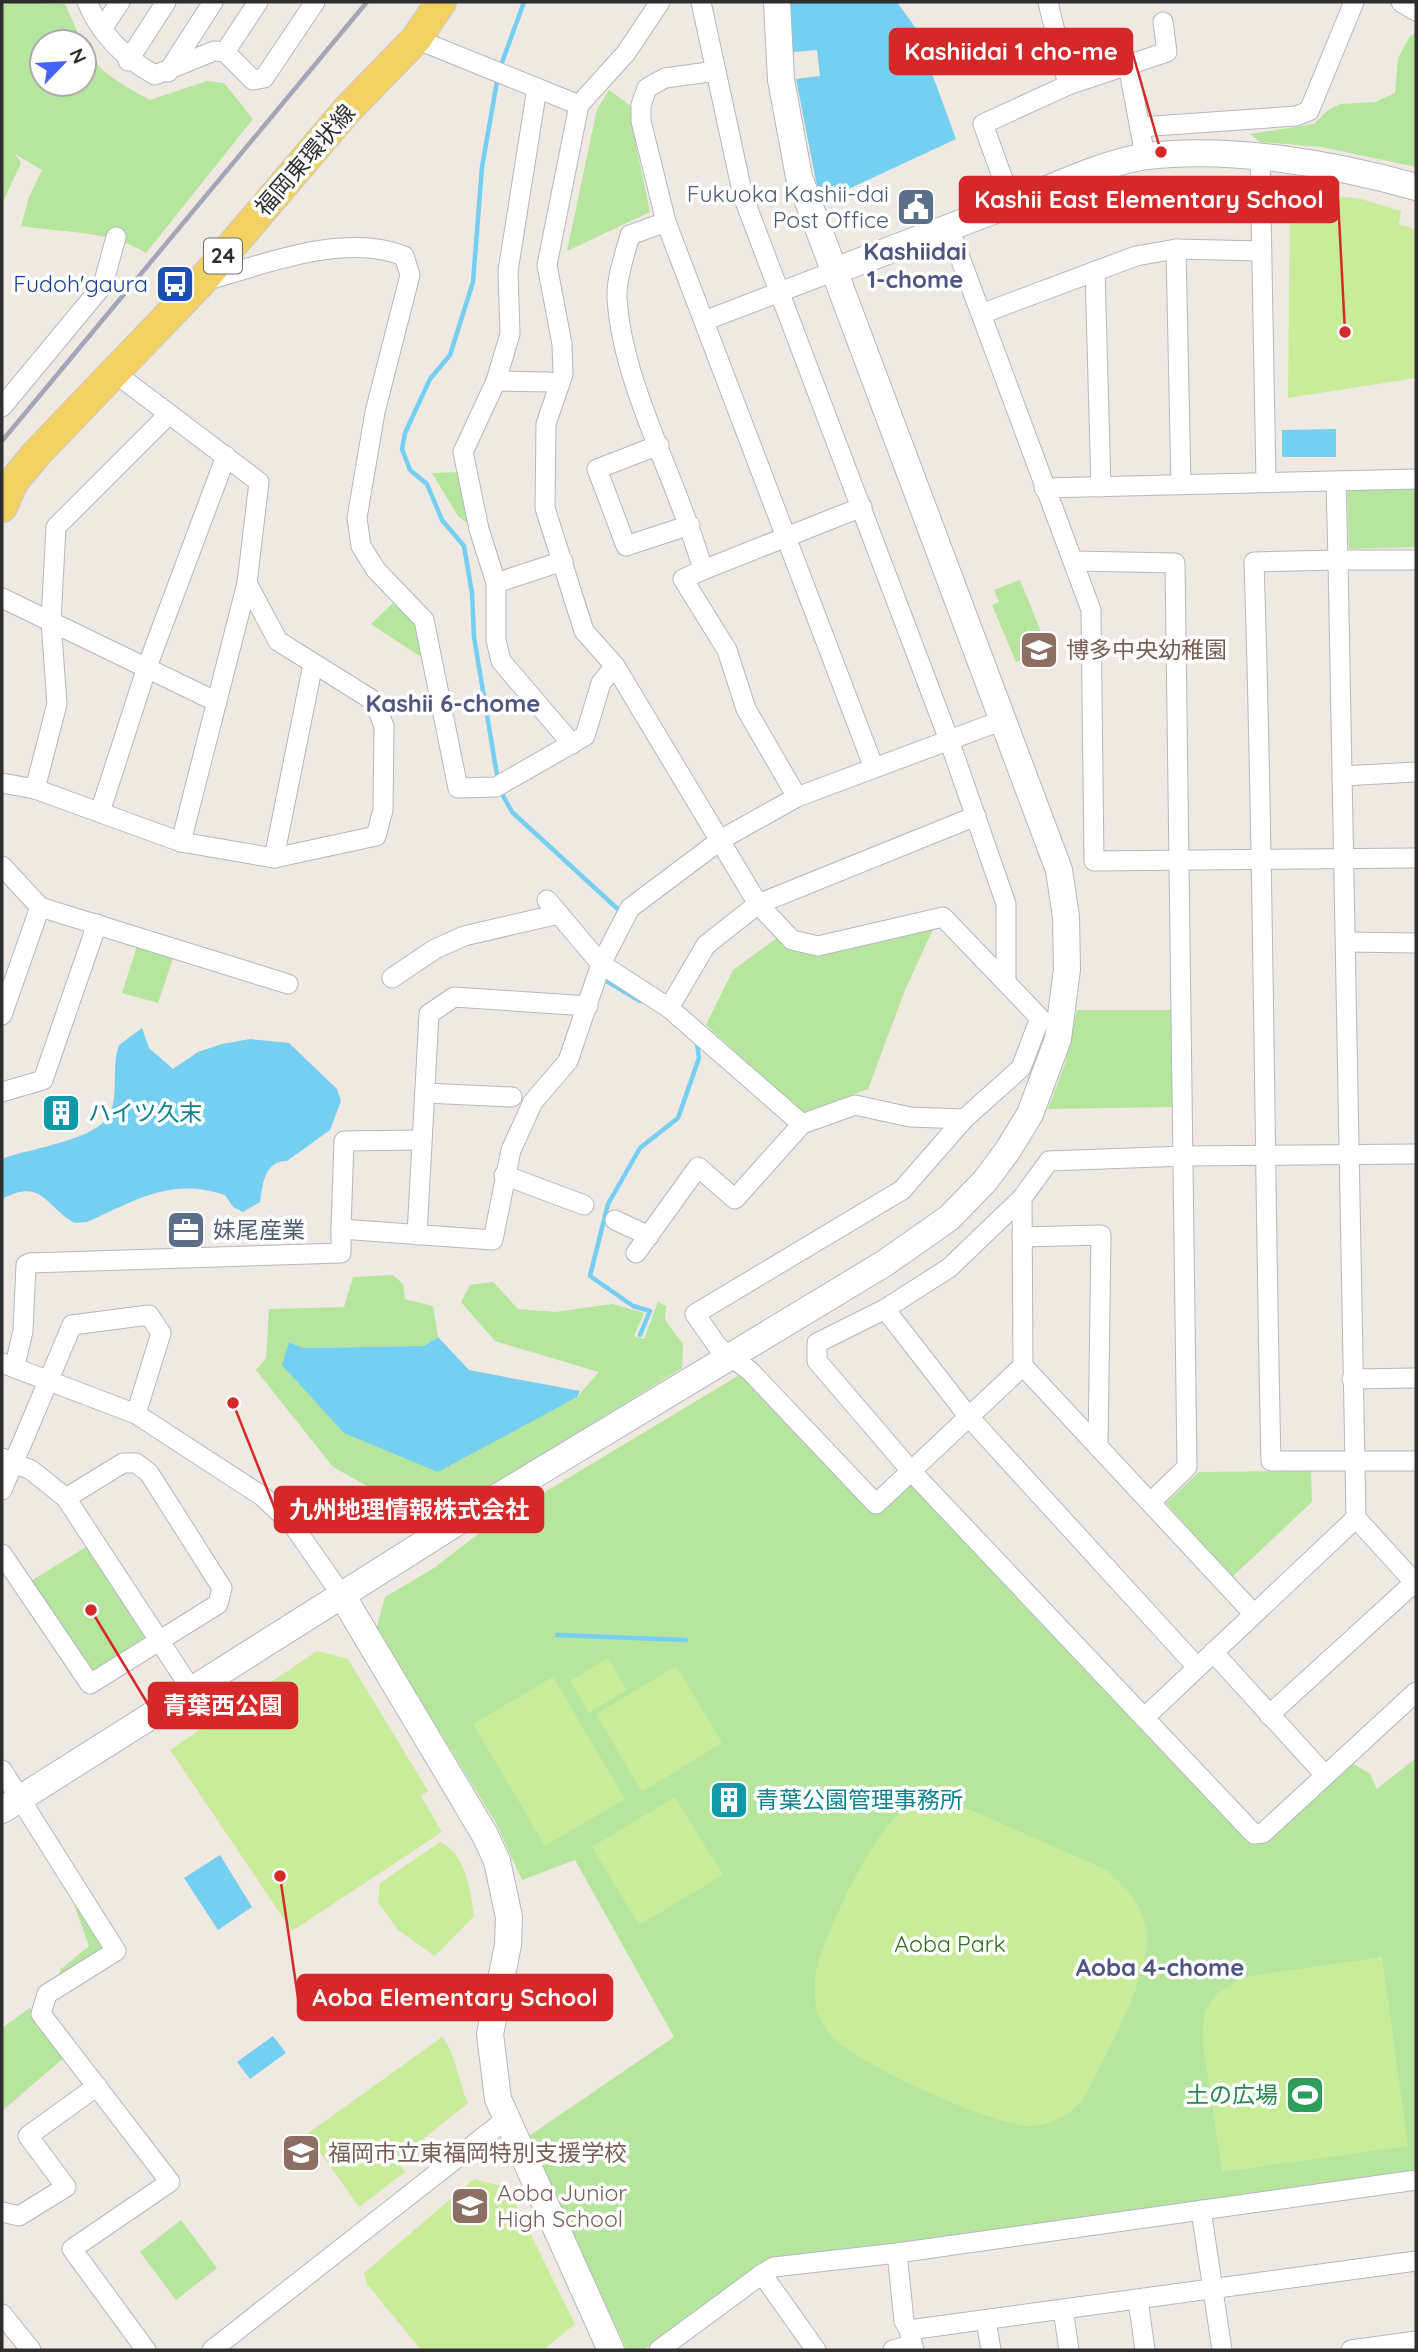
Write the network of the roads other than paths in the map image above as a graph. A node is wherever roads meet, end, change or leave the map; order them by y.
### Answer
1 (87, 2) edge
2 (120, 2) edge
3 (166, 2) edge
4 (213, 2) edge
5 (258, 2) edge
6 (315, 2) edge
7 (441, 2) edge
8 (660, 2) edge
9 (701, 2) edge
10 (777, 2) edge
11 (1048, 2) edge
12 (1354, 2) edge
13 (1401, 2) edge
14 (1416, 11) edge
15 (1163, 22) dead end
16 (102, 29) junction
17 (416, 39) junction
18 (225, 52) junction
19 (128, 61) junction
20 (1128, 65) junction
21 (716, 71) junction
22 (168, 72) junction
23 (1068, 85) junction
24 (537, 88) junction
25 (579, 105) junction
26 (1140, 127) junction
27 (1144, 156) junction
28 (1260, 157) junction
29 (1416, 187) edge
30 (1012, 204) junction
31 (666, 222) junction
32 (949, 228) junction
33 (116, 237) dead end
34 (1177, 249) junction
35 (1261, 251) junction
36 (1095, 271) junction
37 (832, 272) junction
38 (200, 283) junction
39 (780, 293) junction
40 (981, 314) junction
41 (704, 321) junction
42 (115, 373) junction
43 (496, 381) junction
44 (559, 386) junction
45 (2, 407) edge
46 (168, 415) junction
47 (659, 445) junction
48 (226, 456) junction
49 (1416, 479) edge
50 (1266, 481) junction
51 (1336, 482) junction
52 (1181, 484) junction
53 (1101, 486) junction
54 (1044, 488) junction
55 (2, 507) edge
56 (862, 507) junction
57 (690, 525) junction
58 (786, 537) junction
59 (1338, 560) junction
60 (1416, 560) edge
61 (563, 561) junction
62 (1074, 561) junction
63 (702, 570) junction
64 (247, 583) junction
65 (496, 583) junction
66 (2, 598) edge
67 (51, 621) junction
68 (313, 664) junction
69 (615, 666) junction
70 (147, 667) junction
71 (216, 702) junction
72 (1003, 720) junction
73 (949, 740) junction
74 (572, 744) junction
75 (874, 768) junction
76 (1416, 772) edge
77 (1342, 776) junction
78 (2, 783) edge
79 (35, 789) junction
80 (797, 797) junction
81 (100, 812) junction
82 (976, 817) junction
83 (722, 839) junction
84 (181, 842) junction
85 (274, 858) junction
86 (1416, 858) edge
87 (1264, 859) junction
88 (1345, 859) junction
89 (1179, 861) junction
90 (2, 866) edge
91 (758, 904) junction
92 (40, 906) junction
93 (97, 924) junction
94 (1346, 942) junction
95 (1416, 943) edge
96 (601, 964) junction
97 (392, 978) dead end
98 (1006, 982) junction
99 (288, 984) dead end
100 (588, 1006) junction
101 (669, 1008) junction
102 (2, 1016) edge
103 (2, 1092) edge
104 (425, 1093) junction
105 (512, 1097) dead end
106 (964, 1119) junction
107 (802, 1124) junction
108 (421, 1140) junction
109 (1416, 1154) edge
110 (1185, 1156) junction
111 (1264, 1156) junction
112 (1348, 1156) junction
113 (504, 1174) junction
114 (1022, 1198) junction
115 (584, 1205) dead end
116 (615, 1220) dead end
117 (341, 1229) junction
118 (417, 1235) junction
119 (649, 1236) junction
120 (1022, 1237) junction
121 (636, 1253) dead end
122 (885, 1309) junction
123 (2, 1321) edge
124 (22, 1321) junction
125 (730, 1356) junction
126 (8, 1364) edge
127 (1023, 1366) junction
128 (1416, 1378) edge
129 (1352, 1379) junction
130 (48, 1380) junction
131 (136, 1414) junction
132 (968, 1416) junction
133 (1098, 1447) junction
134 (9, 1459) edge
135 (1353, 1461) junction
136 (1416, 1461) edge
137 (912, 1472) junction
138 (2, 1490) edge
139 (66, 1497) junction
140 (1151, 1502) junction
141 (1356, 1518) junction
142 (2, 1554) edge
143 (1416, 1582) edge
144 (343, 1597) junction
145 (1253, 1613) junction
146 (159, 1641) junction
147 (1213, 1651) junction
148 (1197, 1667) junction
149 (191, 1689) junction
150 (1416, 1692) edge
151 (1269, 1715) junction
152 (1145, 1717) junction
153 (2, 1770) edge
154 (1324, 1774) junction
155 (10, 1805) edge
156 (97, 2086) junction
157 (505, 2120) junction
158 (1416, 2180) edge
159 (1201, 2210) junction
160 (2, 2212) edge
161 (897, 2253) junction
162 (1416, 2261) edge
163 (762, 2273) junction
164 (1212, 2288) junction
165 (1138, 2300) junction
166 (1063, 2309) junction
167 (2, 2314) edge
168 (986, 2320) junction
169 (1416, 2341) edge
170 (907, 2344) edge
171 (31, 2350) edge
172 (146, 2350) edge
173 (212, 2350) edge
174 (611, 2350) edge
175 (659, 2350) edge
176 (816, 2350) edge
177 (991, 2350) edge
178 (1069, 2350) edge
179 (1145, 2350) edge
180 (1222, 2350) edge
181 (1351, 2350) edge

1 - 16 street
2 - 16 street
3 - 19 street
4 - 22 street
5 - 18 street
6 - 18 street
7 - 17 main road, 福岡東環状線 / 24
8 - 25 street
9 - 21 street
10 - 37 street
11 - 23 street
12 - 26 street
13 - 14 street
15 - 20 street
16 - 19 street
17 - 24 street
17 - 38 main road, 福岡東環状線 / 24
18 - 22 street
19 - 22 street
20 - 23 street
20 - 26 street
21 - 31 street
21 - 39 street
23 - 30 street
24 - 25 street
24 - 43 street
25 - 44 street
26 - 27 street
27 - 28 street
27 - 30 street
28 - 29 street
28 - 35 street
30 - 32 street
31 - 41 street
31 - 47 street
32 - 37 street
32 - 40 street
33 - 45 street
34 - 35 street
34 - 36 street
34 - 52 street
35 - 50 street
36 - 40 street
36 - 53 street
37 - 39 street
37 - 72 street
38 - 42 main road, 福岡東環状線 / 24
38 - 74 street
39 - 41 street
39 - 56 street
40 - 54 street
41 - 58 street
42 - 46 street
42 - 55 main road, 福岡東環状線 / 24
43 - 44 street
43 - 65 street
44 - 61 street
46 - 48 street
46 - 67 street
47 - 57 street
47 - 57 street
48 - 64 street
48 - 70 street
49 - 51 street
50 - 51 street
50 - 52 street
51 - 59 street
52 - 53 street
53 - 54 street
54 - 62 street
56 - 58 street
56 - 73 street
57 - 63 street
58 - 63 street
58 - 75 street
59 - 60 street
59 - 77 street
59 - 87 street
61 - 65 street
61 - 69 street
62 - 89 street
62 - 89 street
63 - 80 street
64 - 68 street
64 - 71 street
65 - 74 street
66 - 67 street
67 - 70 street
67 - 79 street
68 - 85 street
68 - 85 street
69 - 74 street
69 - 83 street
70 - 71 street
70 - 81 street
71 - 84 street
72 - 73 street
72 - 125 street
73 - 75 street
73 - 82 street
75 - 80 street
76 - 77 street
77 - 88 street
78 - 79 street
79 - 81 street
80 - 83 street
81 - 84 street
82 - 91 street
82 - 98 street
83 - 91 street
83 - 96 street
84 - 85 street
86 - 88 street
87 - 88 street
87 - 89 street
87 - 111 street
88 - 94 street
89 - 110 street
90 - 92 street
91 - 98 street
91 - 101 street
92 - 93 street
92 - 102 street
93 - 99 street
93 - 103 street
94 - 95 street
94 - 112 street
96 - 97 street
96 - 100 street
96 - 101 street
98 - 106 street
100 - 104 street
100 - 113 street
101 - 107 street
104 - 105 street
104 - 108 street
106 - 107 street
106 - 125 street
107 - 119 street
108 - 117 street
108 - 118 street
109 - 112 street
110 - 111 street
110 - 114 street
110 - 140 street
111 - 112 street
111 - 135 street
112 - 129 street
113 - 115 street
113 - 118 street
114 - 120 street
114 - 122 street
116 - 119 street
117 - 118 street
117 - 124 street
119 - 121 street
120 - 127 street
120 - 133 street
122 - 132 street
122 - 137 street
123 - 124 street
124 - 126 street
125 - 137 street
125 - 144 street
126 - 130 street
127 - 132 street
127 - 133 street
128 - 129 street
129 - 135 street
130 - 131 street
130 - 131 street
130 - 134 street
131 - 144 street
132 - 137 street
132 - 148 street
133 - 140 street
134 - 138 street
134 - 139 street
135 - 136 street
135 - 141 street
137 - 152 street
139 - 146 street
139 - 146 street
140 - 145 street
141 - 143 street
141 - 145 street
142 - 146 street
143 - 151 street
144 - 149 street
144 - 157 street
145 - 147 street
146 - 149 street
147 - 148 street
147 - 151 street
148 - 152 street
149 - 155 street
150 - 154 street
151 - 154 street
152 - 154 street
153 - 155 street
155 - 156 street
156 - 160 street
156 - 172 street
157 - 173 street
157 - 174 street
158 - 159 street
159 - 161 street
159 - 164 street
161 - 163 street
161 - 170 street
162 - 164 street
163 - 175 street
163 - 176 street
164 - 165 street
164 - 180 street
165 - 166 street
165 - 179 street
166 - 168 street
166 - 178 street
167 - 171 street
168 - 170 street
168 - 177 street
169 - 181 street

